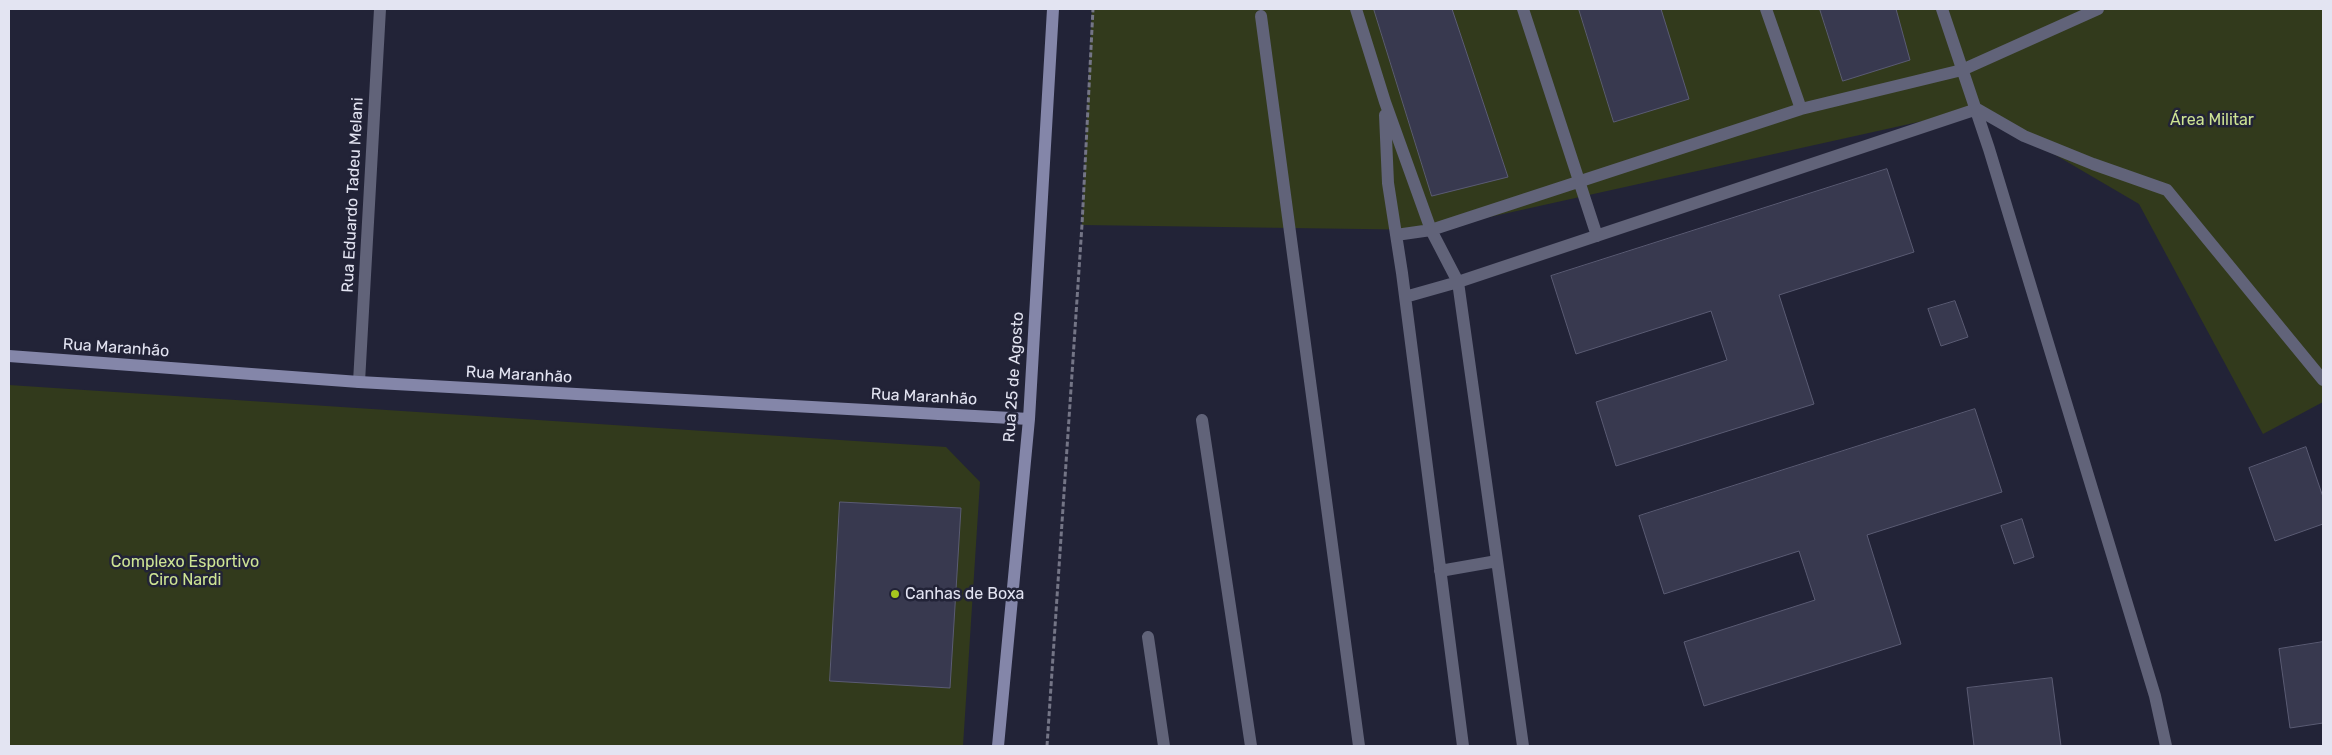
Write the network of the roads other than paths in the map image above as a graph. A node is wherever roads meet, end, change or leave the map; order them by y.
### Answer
1 (380, 9) edge
2 (1053, 9) edge
3 (1356, 9) edge
4 (1523, 9) edge
5 (1766, 9) edge
6 (1942, 9) edge
7 (2098, 9) edge
8 (1261, 16) dead end
9 (1962, 70) junction
10 (1385, 102) junction
11 (1801, 109) junction
12 (1977, 109) junction
13 (1579, 182) junction
14 (1431, 230) junction
15 (1396, 235) junction
16 (1597, 236) junction
17 (1458, 282) junction
18 (1405, 297) junction
19 (9, 356) edge
20 (2323, 380) edge
21 (359, 382) junction
22 (1028, 419) junction
23 (1202, 420) dead end
24 (1497, 561) junction
25 (1440, 571) junction
26 (1148, 637) dead end
27 (998, 746) edge
28 (1164, 746) edge
29 (1251, 746) edge
30 (1359, 746) edge
31 (1463, 746) edge
32 (1523, 746) edge
33 (2166, 746) edge

1 - 21 street, Rua Eduardo Tadeu Melani
2 - 22 street, Rua 25 de Agosto
3 - 10 street
4 - 13 street
5 - 11 street
6 - 9 street
7 - 9 street
8 - 30 street
9 - 11 street
9 - 12 street
10 - 14 street
10 - 15 street
11 - 13 street
12 - 16 street
12 - 20 street
12 - 33 street
13 - 14 street
13 - 16 street
14 - 15 street
14 - 17 street
15 - 18 street
16 - 17 street
17 - 18 street
17 - 24 street
18 - 25 street
19 - 21 street, Rua Maranhão
21 - 22 street, Rua Maranhão
22 - 27 street, Rua 25 de Agosto
23 - 29 street
24 - 25 street
24 - 32 street
25 - 31 street
26 - 28 street

